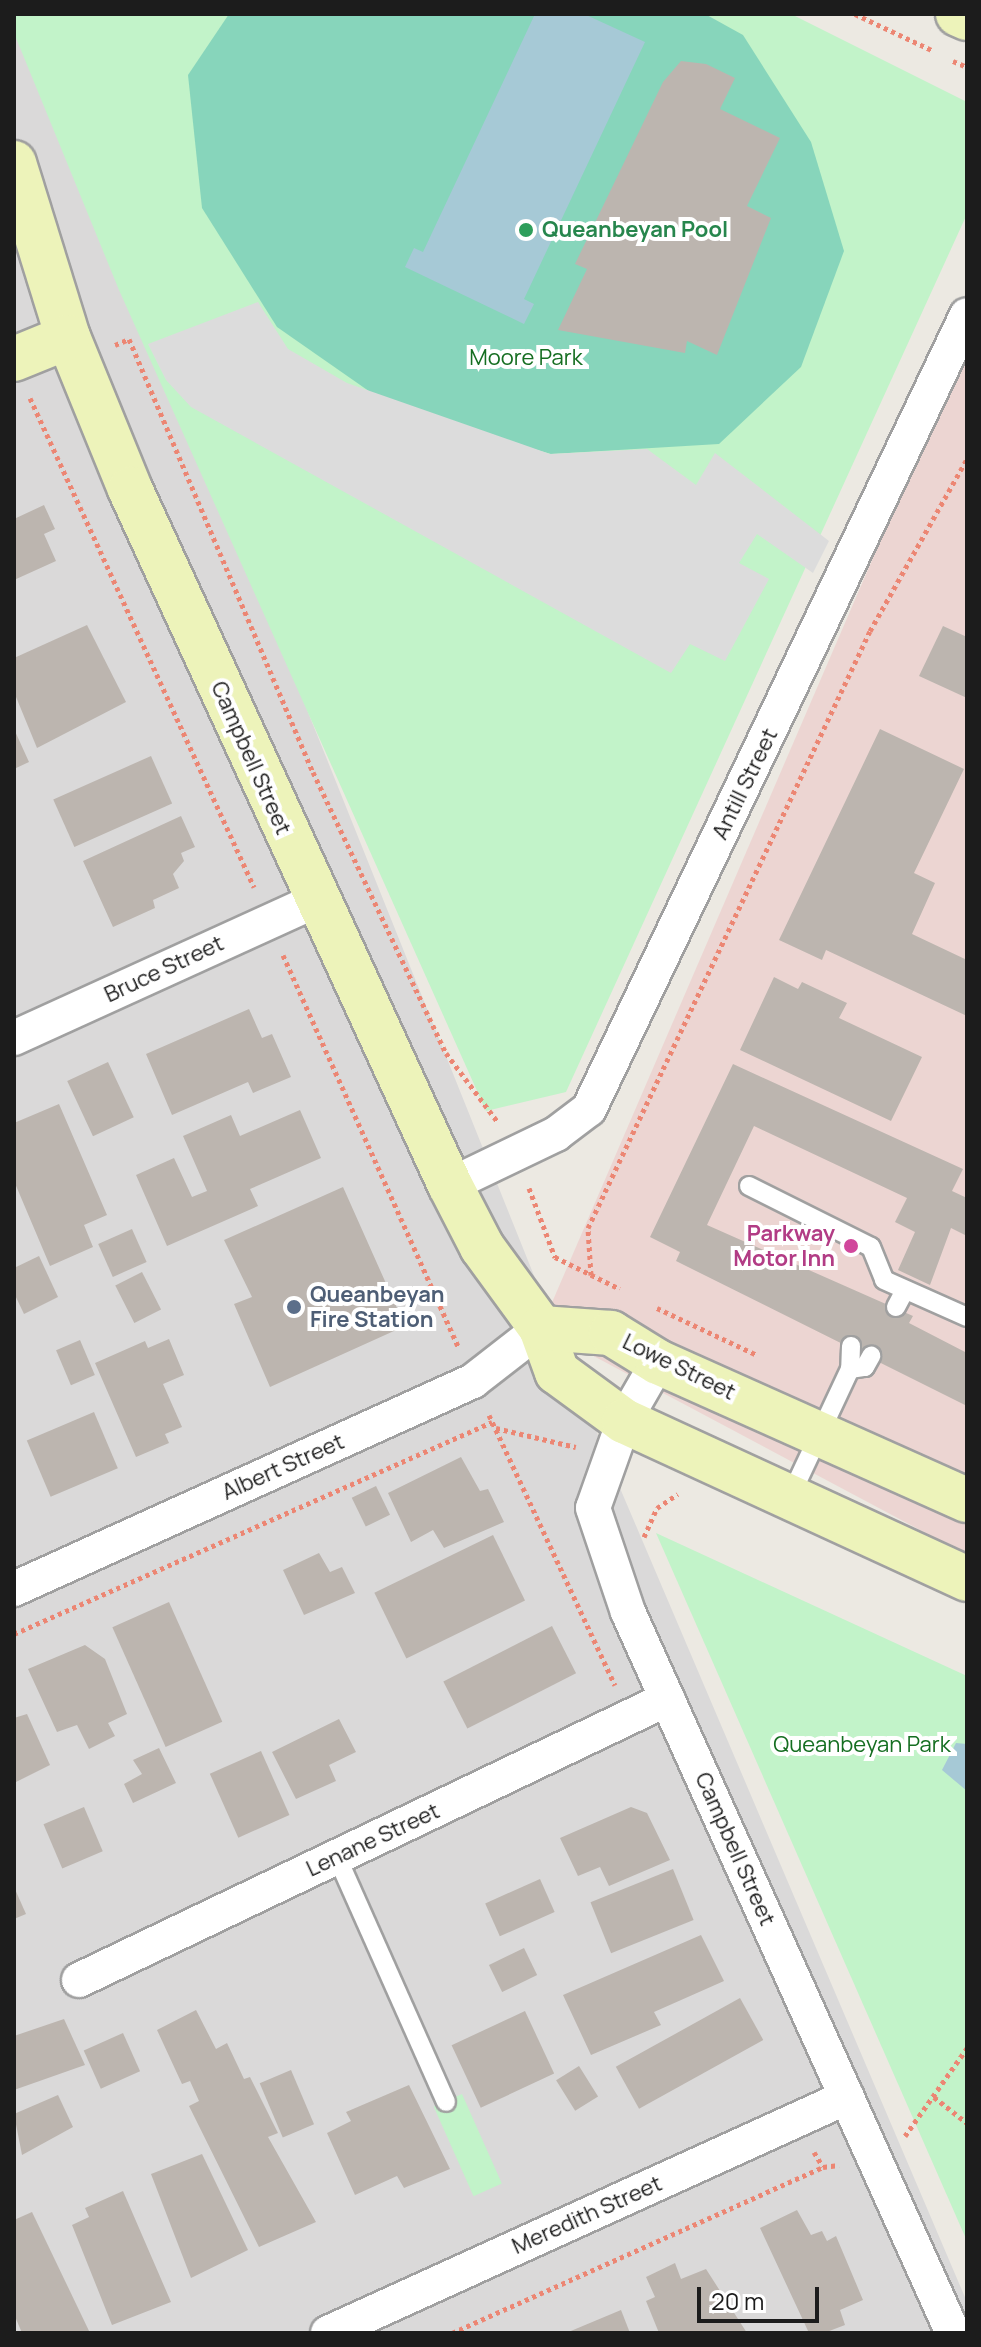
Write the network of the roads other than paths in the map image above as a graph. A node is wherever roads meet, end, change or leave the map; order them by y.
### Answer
1 (958, 14) edge
2 (967, 18) edge
3 (14, 163) edge
4 (967, 315) edge
5 (72, 348) junction
6 (14, 359) edge
7 (315, 901) junction
8 (14, 1038) edge
9 (450, 1185) junction
10 (749, 1186) dead end
11 (884, 1280) junction
12 (905, 1290) junction
13 (875, 1297) dead end
14 (896, 1307) dead end
15 (967, 1317) edge
16 (541, 1328) junction
17 (851, 1346) dead end
18 (871, 1356) dead end
19 (658, 1362) junction
20 (850, 1369) junction
21 (624, 1421) junction
22 (819, 1432) junction
23 (791, 1495) junction
24 (967, 1500) edge
25 (967, 1579) edge
26 (14, 1589) edge
27 (667, 1699) junction
28 (337, 1857) junction
29 (79, 1980) dead end
30 (847, 2097) junction
31 (446, 2102) dead end
32 (328, 2333) edge
33 (953, 2333) edge

1 - 2 street
3 - 5 street, Campbell Street
4 - 9 street, Antill Street
5 - 6 street
5 - 7 street, Campbell Street
7 - 8 street, Bruce Street
7 - 9 street, Campbell Street
9 - 16 street, Campbell Street
10 - 11 lane
11 - 12 lane
11 - 13 lane
12 - 14 lane
12 - 15 lane
16 - 19 street, Lowe Street
16 - 21 street
16 - 26 street, Albert Street
17 - 20 lane
18 - 20 lane
19 - 21 street, Campbell Street
19 - 22 street, Lowe Street
20 - 22 lane
21 - 23 street
21 - 27 street, Campbell Street
22 - 23 lane
22 - 24 street, Lowe Street
23 - 25 street
27 - 28 street, Lenane Street
27 - 30 street, Campbell Street
28 - 29 street, Lenane Street
28 - 31 lane
30 - 32 street, Meredith Street
30 - 33 street, Campbell Street

